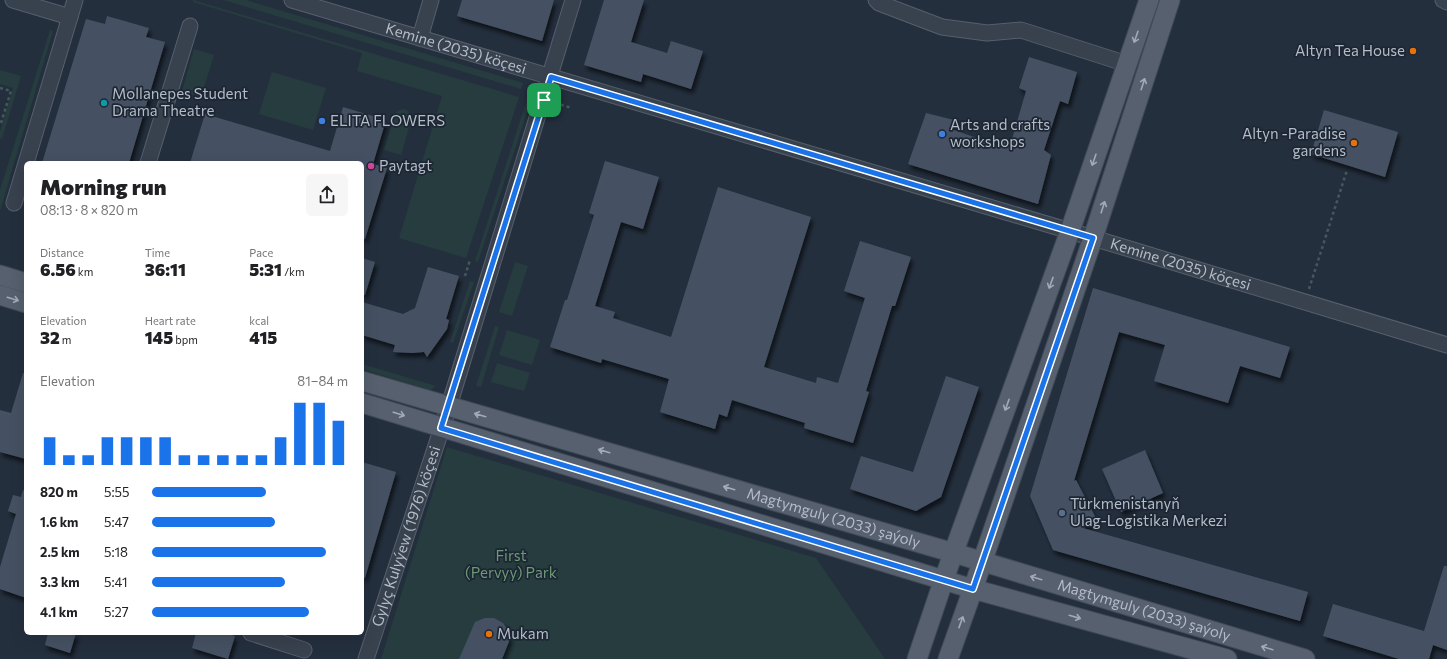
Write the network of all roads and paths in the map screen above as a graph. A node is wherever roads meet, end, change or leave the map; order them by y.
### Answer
1 (13, 0) edge
2 (75, 0) edge
3 (292, 0) edge
4 (431, 0) edge
5 (573, 0) edge
6 (876, 0) edge
7 (1149, 0) edge
8 (1170, 0) edge
9 (1443, 0) edge
10 (1447, 2) edge
11 (333, 6) edge
12 (70, 17) junction
13 (190, 26) dead end
14 (420, 38) junction
15 (1127, 64) junction
16 (551, 77) junction
17 (0, 88) edge
18 (0, 109) edge
19 (5, 111) junction
20 (0, 126) edge
21 (27, 161) edge
22 (149, 161) edge
23 (24, 170) edge
24 (1347, 170) dead end
25 (14, 203) dead end
26 (1070, 232) junction
27 (1093, 238) junction
28 (470, 260) dead end
29 (0, 275) edge
30 (465, 276) dead end
31 (24, 282) edge
32 (0, 296) edge
33 (1304, 302) junction
34 (24, 303) edge
35 (1447, 345) edge
36 (364, 382) edge
37 (364, 404) edge
38 (449, 406) junction
39 (441, 428) junction
40 (954, 554) junction
41 (981, 562) junction
42 (944, 579) junction
43 (973, 589) junction
44 (257, 635) edge
45 (304, 650) dead end
46 (366, 659) edge
47 (917, 659) edge
48 (948, 659) edge
49 (1227, 659) edge
50 (1305, 659) edge

1 - 12 street
2 - 12 street
3 - 11 street, Kemine (2035) köçesi
4 - 14 street
5 - 16 street, Gylyç Kulyýew (1976) köçesi
6 - 15 street
7 -> 15 main road
27 -> 8 main road
9 - 10 street
11 - 14 street, Kemine (2035) köçesi
12 - 21 street
13 - 22 street
14 - 16 street, Kemine (2035) köçesi
15 -> 26 main road
16 - 26 street, Kemine (2035) köçesi
16 - 38 street, Gylyç Kulyýew (1976) köçesi
17 - 19 path
18 - 19 path
19 - 20 path
23 - 25 street
24 - 33 path
26 - 27 street, Kemine (2035) köçesi
26 -> 40 main road
27 - 33 street, Kemine (2035) köçesi
27 - 41 main road
28 - 30 path
29 - 31 main road
32 -> 34 main road
33 - 35 street, Kemine (2035) köçesi
36 - 38 main road, Magtymguly (2033) şaýoly
37 -> 39 main road, Magtymguly (2033) şaýoly
38 - 39 street, Gylyç Kulyýew (1976) köçesi
40 -> 38 main road, Magtymguly (2033) şaýoly
39 - 42 main road, Magtymguly (2033) şaýoly
39 - 46 street, Gylyç Kulyýew (1976) köçesi
40 - 41 main road, Magtymguly (2033) şaýoly
40 - 42 main road
41 - 43 main road
50 -> 41 main road, Magtymguly (2033) şaýoly
42 - 43 main road, Magtymguly (2033) şaýoly
42 - 47 main road
48 -> 43 main road
43 -> 49 main road, Magtymguly (2033) şaýoly
44 - 45 street

